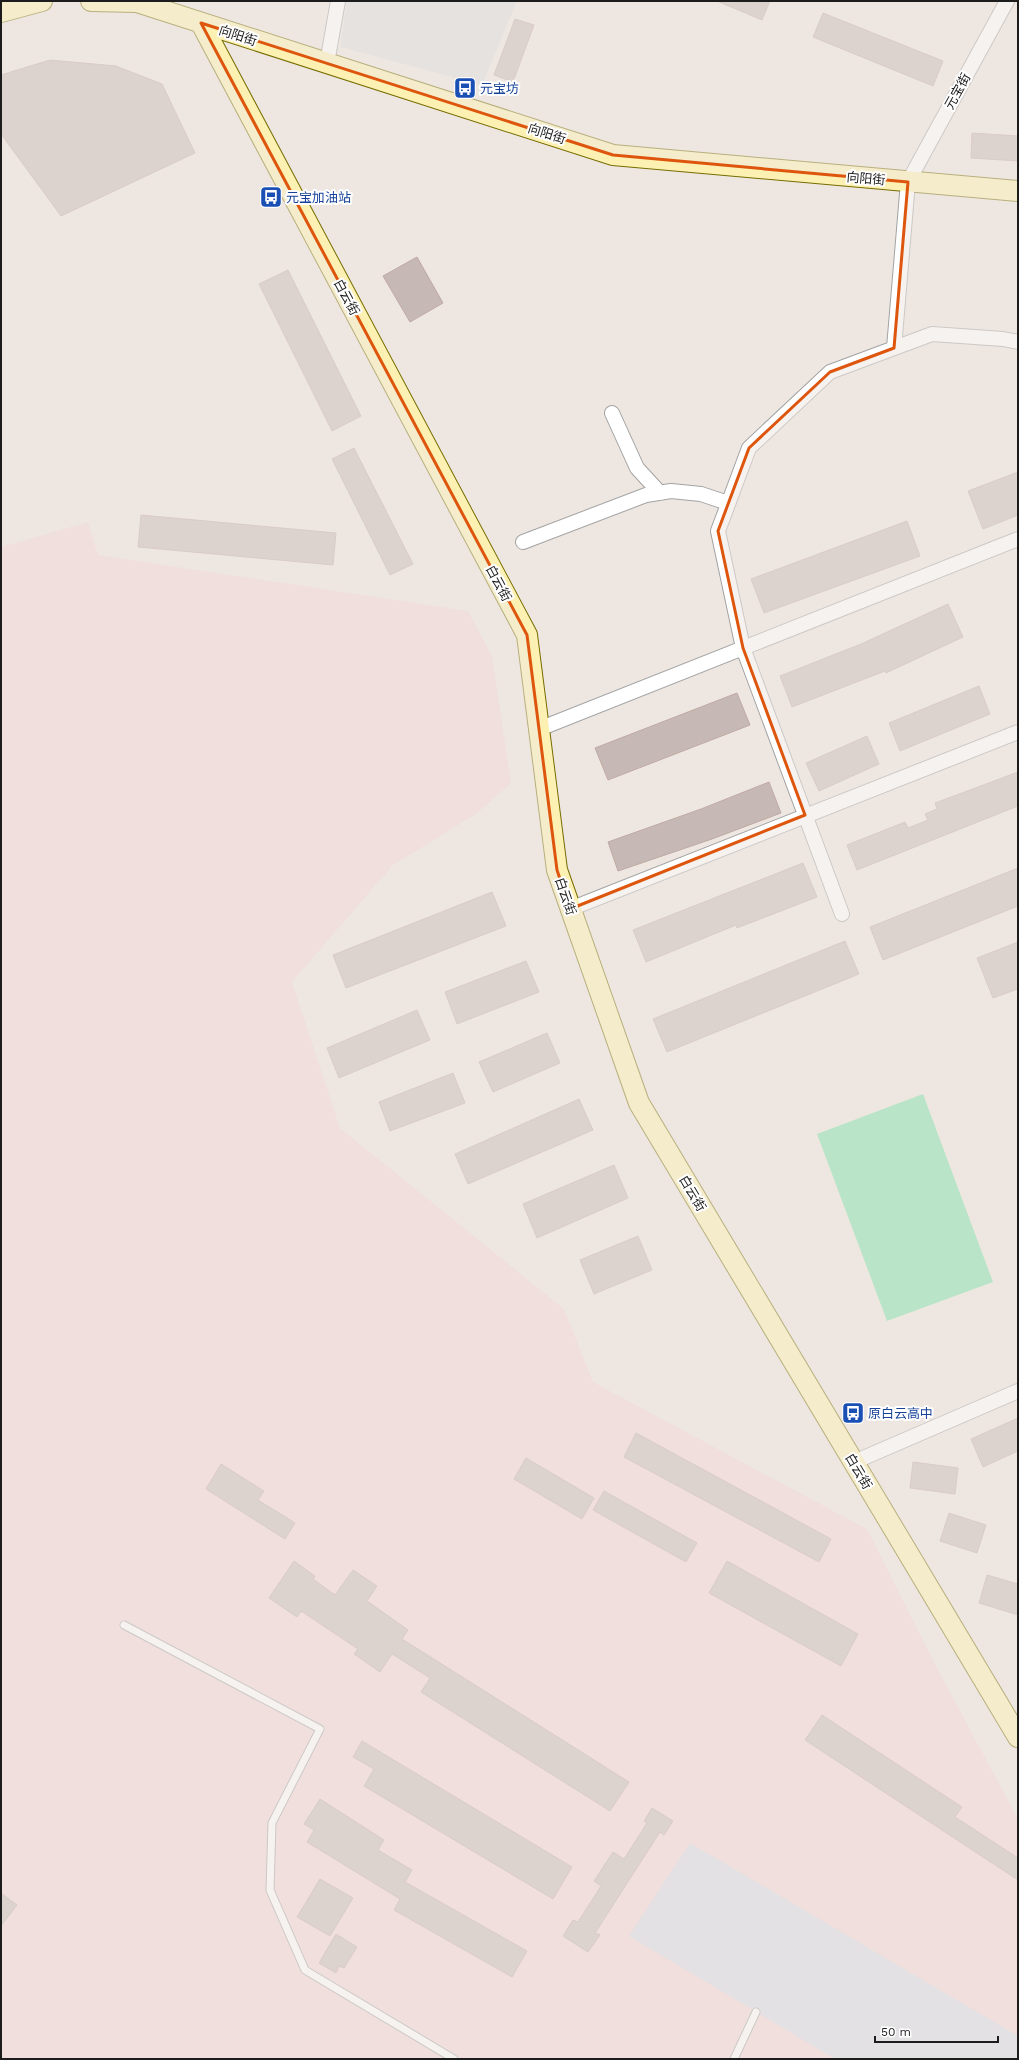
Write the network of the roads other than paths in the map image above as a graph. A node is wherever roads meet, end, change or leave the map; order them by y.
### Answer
1 (42, 1) edge
2 (91, 1) edge
3 (338, 1) edge
4 (1007, 1) edge
5 (1, 12) edge
6 (201, 23) junction
7 (327, 63) junction
8 (908, 182) junction
9 (1018, 191) edge
10 (1018, 342) edge
11 (894, 348) junction
12 (612, 413) dead end
13 (660, 493) junction
14 (728, 503) junction
15 (1018, 539) edge
16 (523, 542) dead end
17 (744, 648) junction
18 (539, 729) junction
19 (1018, 732) edge
20 (805, 815) junction
21 (570, 909) junction
22 (842, 914) dead end
23 (1018, 1391) edge
24 (854, 1462) junction
25 (124, 1625) dead end
26 (1018, 1737) edge
27 (756, 2012) dead end
28 (454, 2059) edge
29 (734, 2059) edge

1 - 5 main road
2 - 6 main road, 向阳街
3 - 7 street
4 - 8 street, 元宝街
6 - 7 main road, 向阳街
6 - 18 main road, 白云街
7 - 8 main road, 向阳街
8 - 9 main road, 向阳街
8 - 11 street
10 - 11 street
11 - 14 street
12 - 13 street
13 - 14 street
13 - 16 street
14 - 17 street
15 - 17 street
17 - 18 street
17 - 20 street
18 - 21 main road, 白云街
19 - 20 street
20 - 21 street
20 - 22 street
21 - 24 main road, 白云街
23 - 24 street
24 - 26 main road, 白云街
25 - 28 lane
27 - 29 lane

